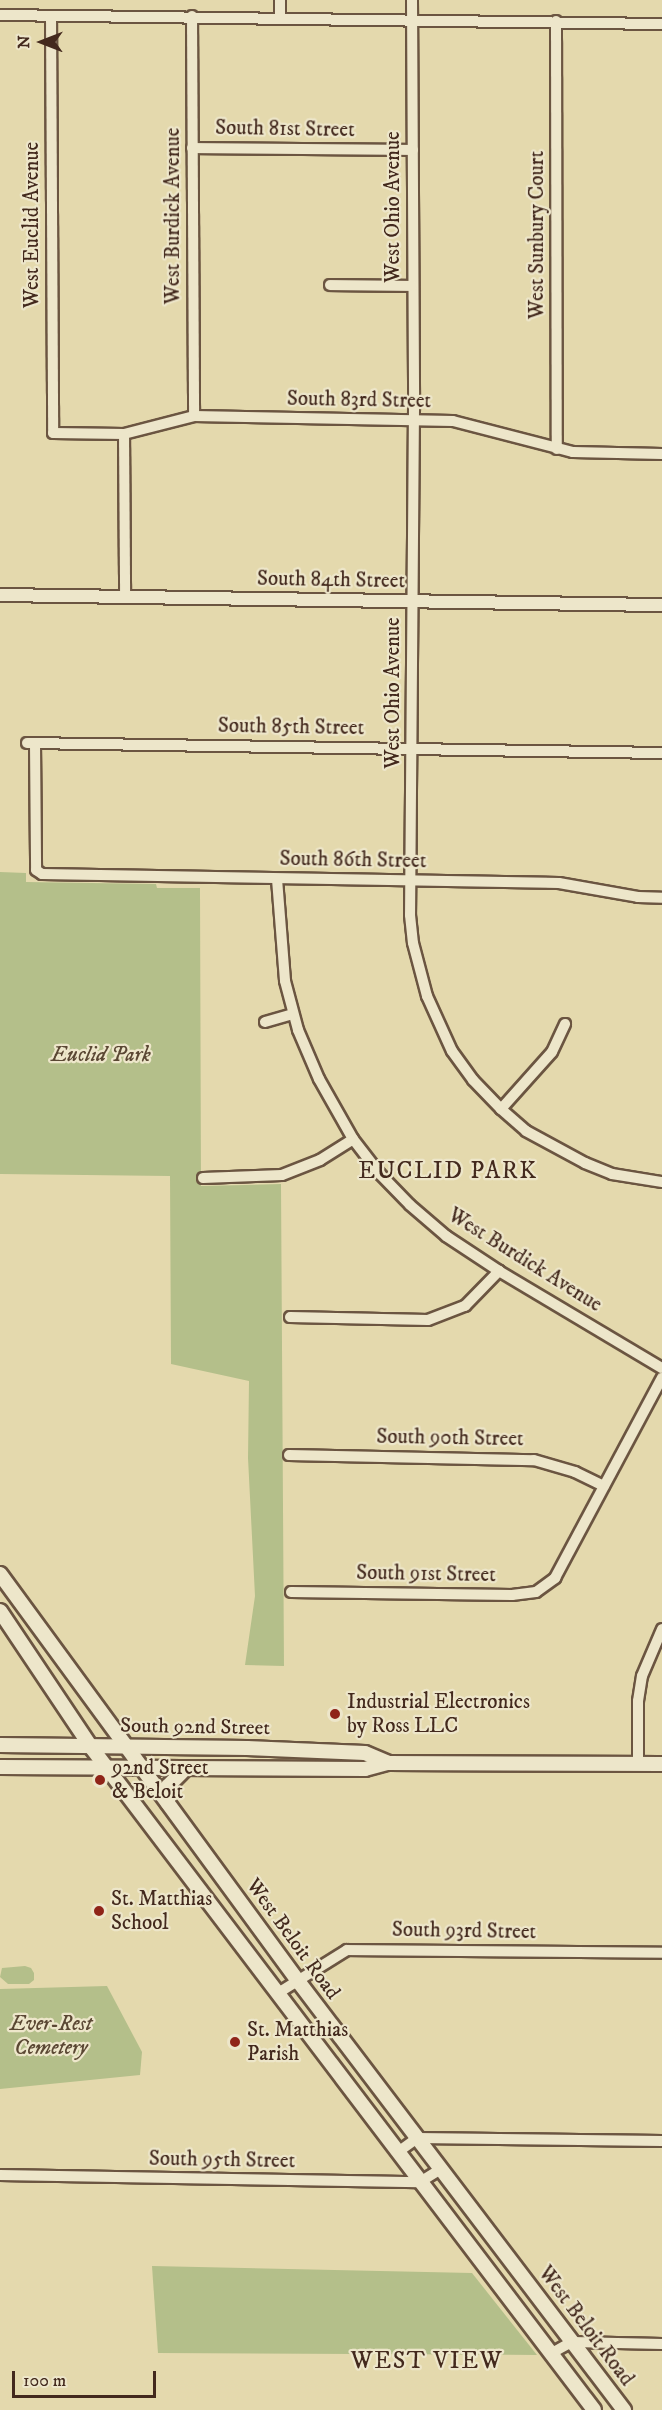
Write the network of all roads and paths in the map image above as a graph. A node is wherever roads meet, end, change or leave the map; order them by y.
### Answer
1 (280, 0) edge
2 (412, 0) edge
3 (0, 15) edge
4 (51, 16) junction
5 (192, 16) junction
6 (280, 17) junction
7 (412, 19) junction
8 (556, 21) junction
9 (662, 24) edge
10 (192, 148) junction
11 (413, 150) junction
12 (330, 285) dead end
13 (412, 286) junction
14 (194, 416) junction
15 (414, 420) junction
16 (53, 433) joint
17 (124, 434) junction
18 (557, 449) junction
19 (662, 454) edge
20 (0, 595) edge
21 (125, 596) junction
22 (413, 602) junction
23 (662, 605) edge
24 (412, 748) junction
25 (662, 753) edge
26 (42, 874) joint
27 (278, 879) junction
28 (410, 880) junction
29 (662, 898) edge
30 (293, 1014) junction
31 (265, 1022) dead end
32 (564, 1023) dead end
33 (501, 1109) junction
34 (353, 1139) junction
35 (203, 1178) dead end
36 (662, 1182) edge
37 (499, 1271) junction
38 (290, 1317) dead end
39 (662, 1368) edge
40 (662, 1378) edge
41 (289, 1455) dead end
42 (604, 1486) junction
43 (0, 1574) edge
44 (291, 1592) dead end
45 (0, 1611) edge
46 (662, 1629) edge
47 (0, 1745) edge
48 (91, 1747) junction
49 (126, 1747) junction
50 (388, 1762) junction
51 (638, 1764) junction
52 (662, 1764) edge
53 (0, 1767) edge
54 (108, 1768) junction
55 (142, 1768) junction
56 (185, 1769) junction
57 (168, 1803) junction
58 (662, 1953) edge
59 (298, 1981) junction
60 (278, 1993) junction
61 (417, 2138) junction
62 (662, 2141) edge
63 (398, 2152) junction
64 (441, 2169) junction
65 (0, 2175) edge
66 (420, 2182) junction
67 (572, 2342) junction
68 (662, 2344) edge
69 (550, 2354) junction
70 (594, 2410) edge
71 (624, 2410) edge

1 - 6 street
2 - 7 street, West Ohio Avenue
3 - 4 street
4 - 5 street
4 - 16 street, West Euclid Avenue
5 - 6 street
5 - 10 street, West Burdick Avenue
6 - 7 street
7 - 8 street
7 - 11 street, West Ohio Avenue
8 - 9 street
8 - 18 street, West Sunbury Court
10 - 11 street, South 81st Street
10 - 14 street, West Burdick Avenue
11 - 13 street, West Ohio Avenue
12 - 13 street
13 - 15 street, West Ohio Avenue
14 - 15 street, South 83rd Street
14 - 17 street, South 83rd Street
15 - 18 street, South 83rd Street
15 - 22 street, West Ohio Avenue
16 - 17 street, South 83rd Street
17 - 21 street
18 - 19 street, South 83rd Street
20 - 21 street, South 84th Street
21 - 22 street, South 84th Street
22 - 23 street, South 84th Street
22 - 24 street, West Ohio Avenue
24 - 25 street, South 85th Street
24 - 26 street, South 85th Street
24 - 28 street, West Ohio Avenue
26 - 27 street, South 86th Street
27 - 28 street, South 86th Street
27 - 30 street, West Burdick Avenue
28 - 29 street, South 86th Street
28 - 33 street, West Ohio Avenue
30 - 31 street
30 - 34 street, West Burdick Avenue
32 - 33 street
33 - 36 street, West Ohio Avenue
34 - 35 street
34 - 37 street, West Burdick Avenue
37 - 38 street
37 - 39 street, West Burdick Avenue
40 - 42 street
41 - 42 street, South 90th Street
42 - 44 street, South 91st Street
43 - 49 main road, West Beloit Road
45 - 48 main road, West Beloit Road
46 - 51 street
47 - 48 main road, South 92nd Street
48 - 49 main road, South 92nd Street
48 - 54 main road, West Beloit Road
49 - 50 main road, South 92nd Street
49 - 55 main road, West Beloit Road
50 - 51 main road, South 92nd Street
50 - 56 main road, South 92nd Street
51 - 52 main road, South 92nd Street
53 - 54 main road, South 92nd Street
54 - 55 main road, South 92nd Street
54 - 60 main road, West Beloit Road
55 - 56 main road, South 92nd Street
55 - 57 main road, West Beloit Road
56 - 57 main road
57 - 59 main road, West Beloit Road
58 - 59 street, South 93rd Street
59 - 60 street, South 93rd Street
59 - 61 main road, West Beloit Road
60 - 63 main road, West Beloit Road
61 - 62 street
61 - 63 street
61 - 64 main road, West Beloit Road
63 - 66 main road, West Beloit Road
64 - 66 street
64 - 67 main road, West Beloit Road
65 - 66 street, South 95th Street
66 - 69 main road, West Beloit Road
67 - 68 street
67 - 69 street
67 - 71 main road, West Beloit Road
69 - 70 main road, West Beloit Road

